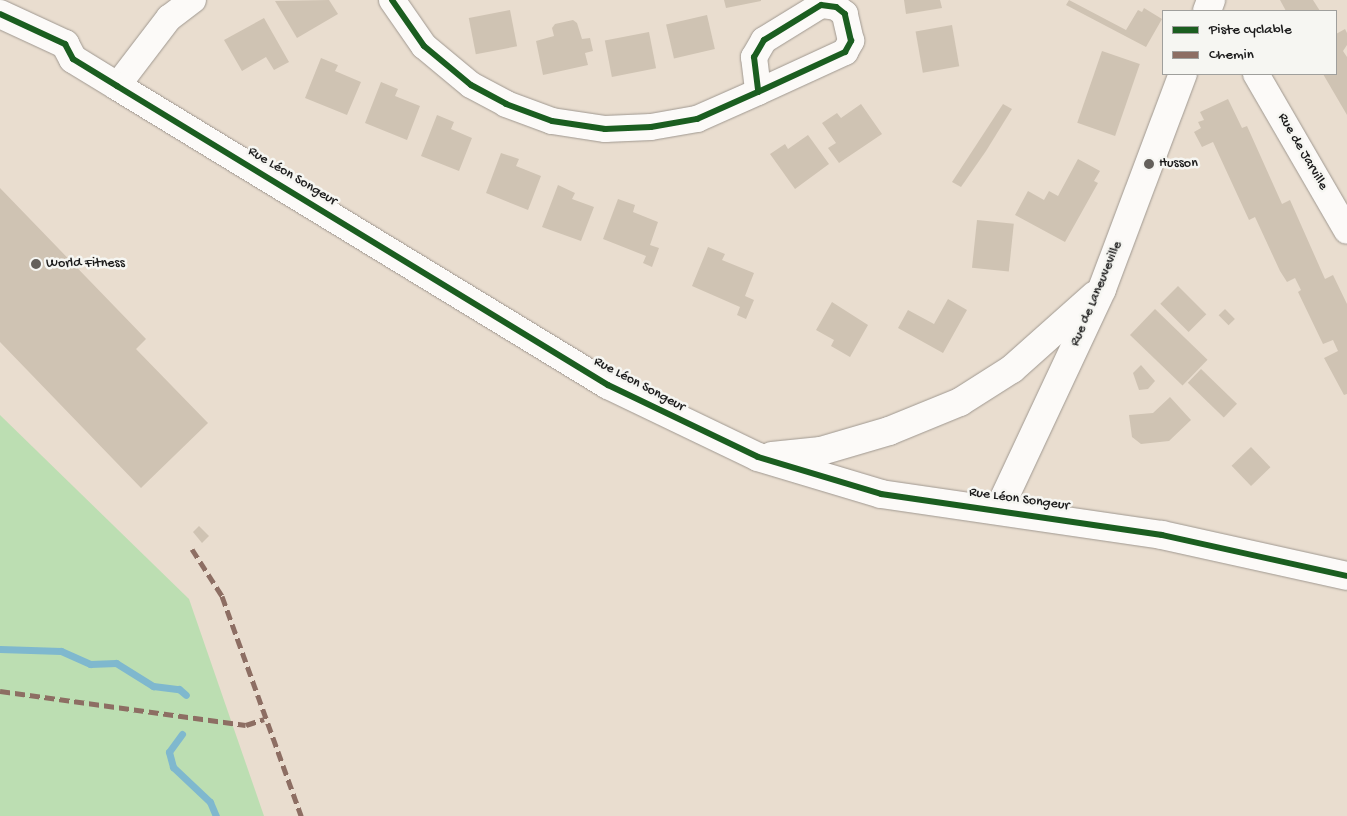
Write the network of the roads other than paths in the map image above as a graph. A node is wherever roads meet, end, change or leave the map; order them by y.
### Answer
1 (193, 0) edge
2 (392, 0) edge
3 (0, 14) edge
4 (0, 28) edge
5 (73, 59) junction
6 (1183, 75) edge
7 (1257, 75) edge
8 (117, 86) junction
9 (758, 92) dead end
10 (1347, 231) edge
11 (1102, 289) junction
12 (758, 457) junction
13 (999, 509) junction
14 (1347, 576) edge

1 - 8 street
2 - 9 street
3 - 5 street, Rue Léon Songeur
4 - 5 street, Rue Léon Songeur
5 - 8 street, Rue Léon Songeur
6 - 11 street, Rue de Laneuveville
7 - 10 street, Rue de Jarville
8 - 12 street, Rue Léon Songeur
11 - 12 street
11 - 13 street, Rue de Laneuveville
12 - 13 street, Rue Léon Songeur
13 - 14 street, Rue Léon Songeur

